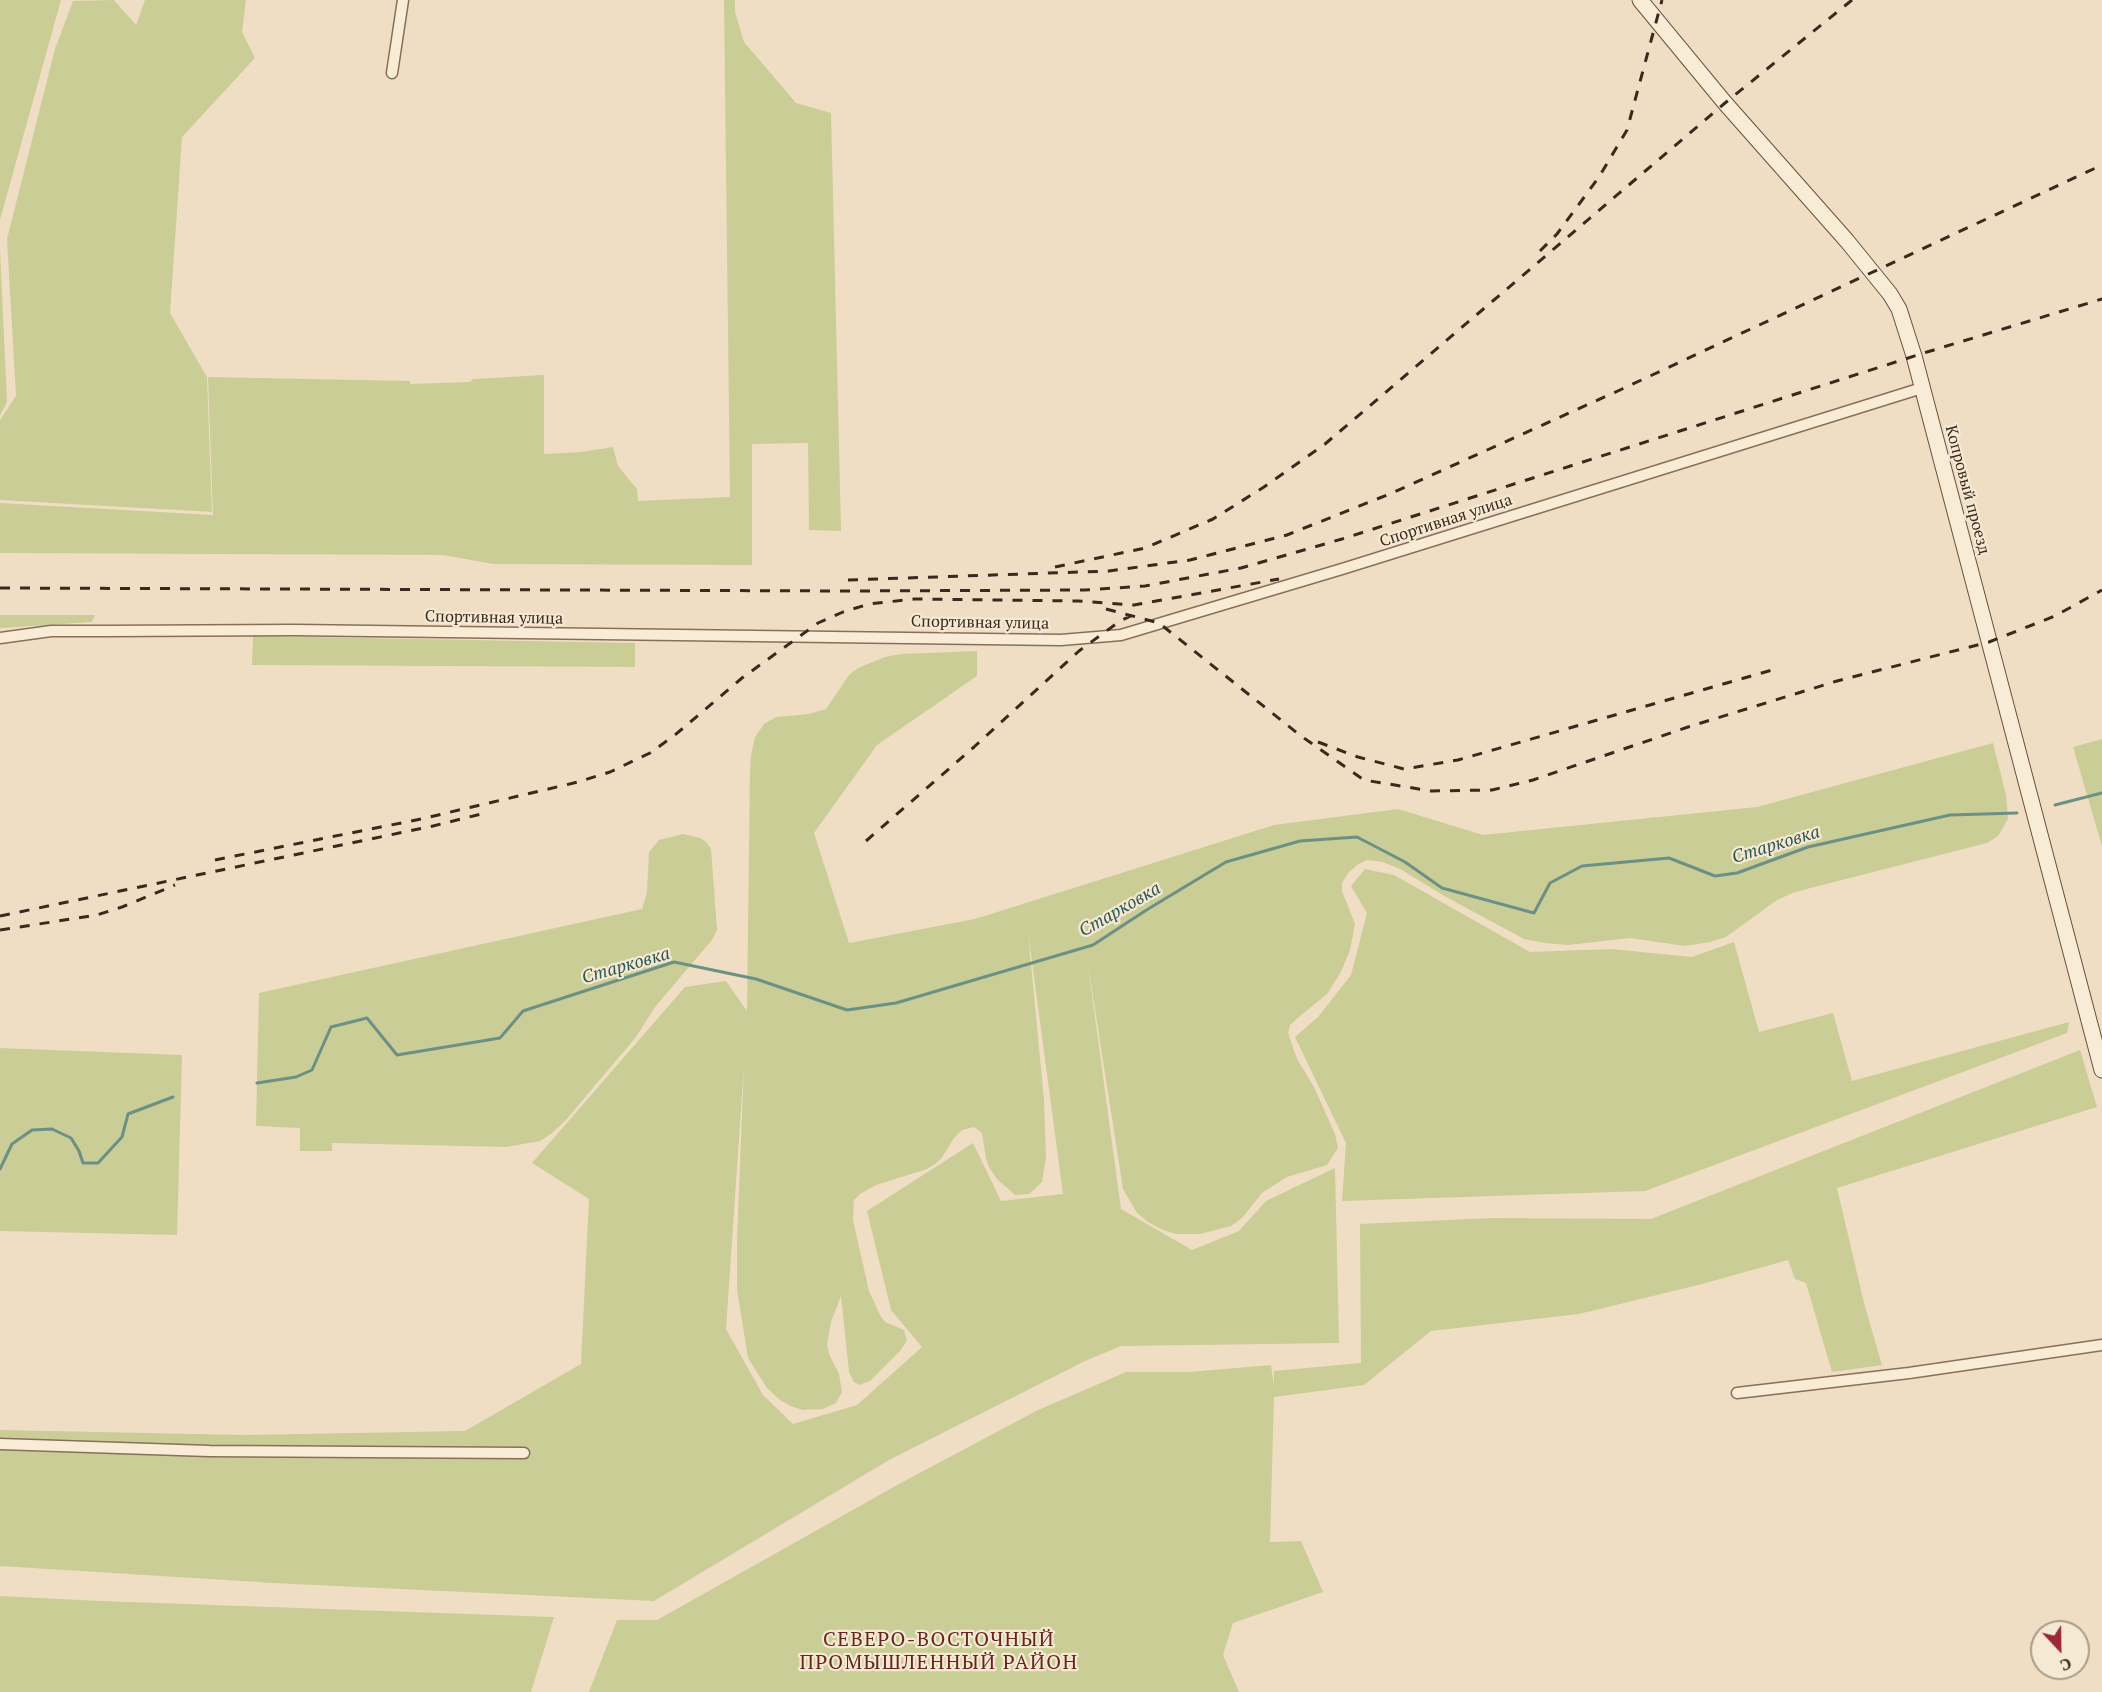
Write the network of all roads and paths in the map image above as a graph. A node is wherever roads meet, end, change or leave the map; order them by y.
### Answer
1 (403, 0) edge
2 (1641, 0) edge
3 (392, 73) dead end
4 (1922, 388) junction
5 (0, 638) edge
6 (2102, 1070) edge
7 (2102, 1345) edge
8 (1737, 1393) dead end
9 (0, 1444) edge
10 (524, 1453) dead end

1 - 3 street
2 - 4 main road, Копровый проезд
4 - 5 street, Спортивная улица
4 - 6 main road, Копровый проезд
7 - 8 street
9 - 10 street

